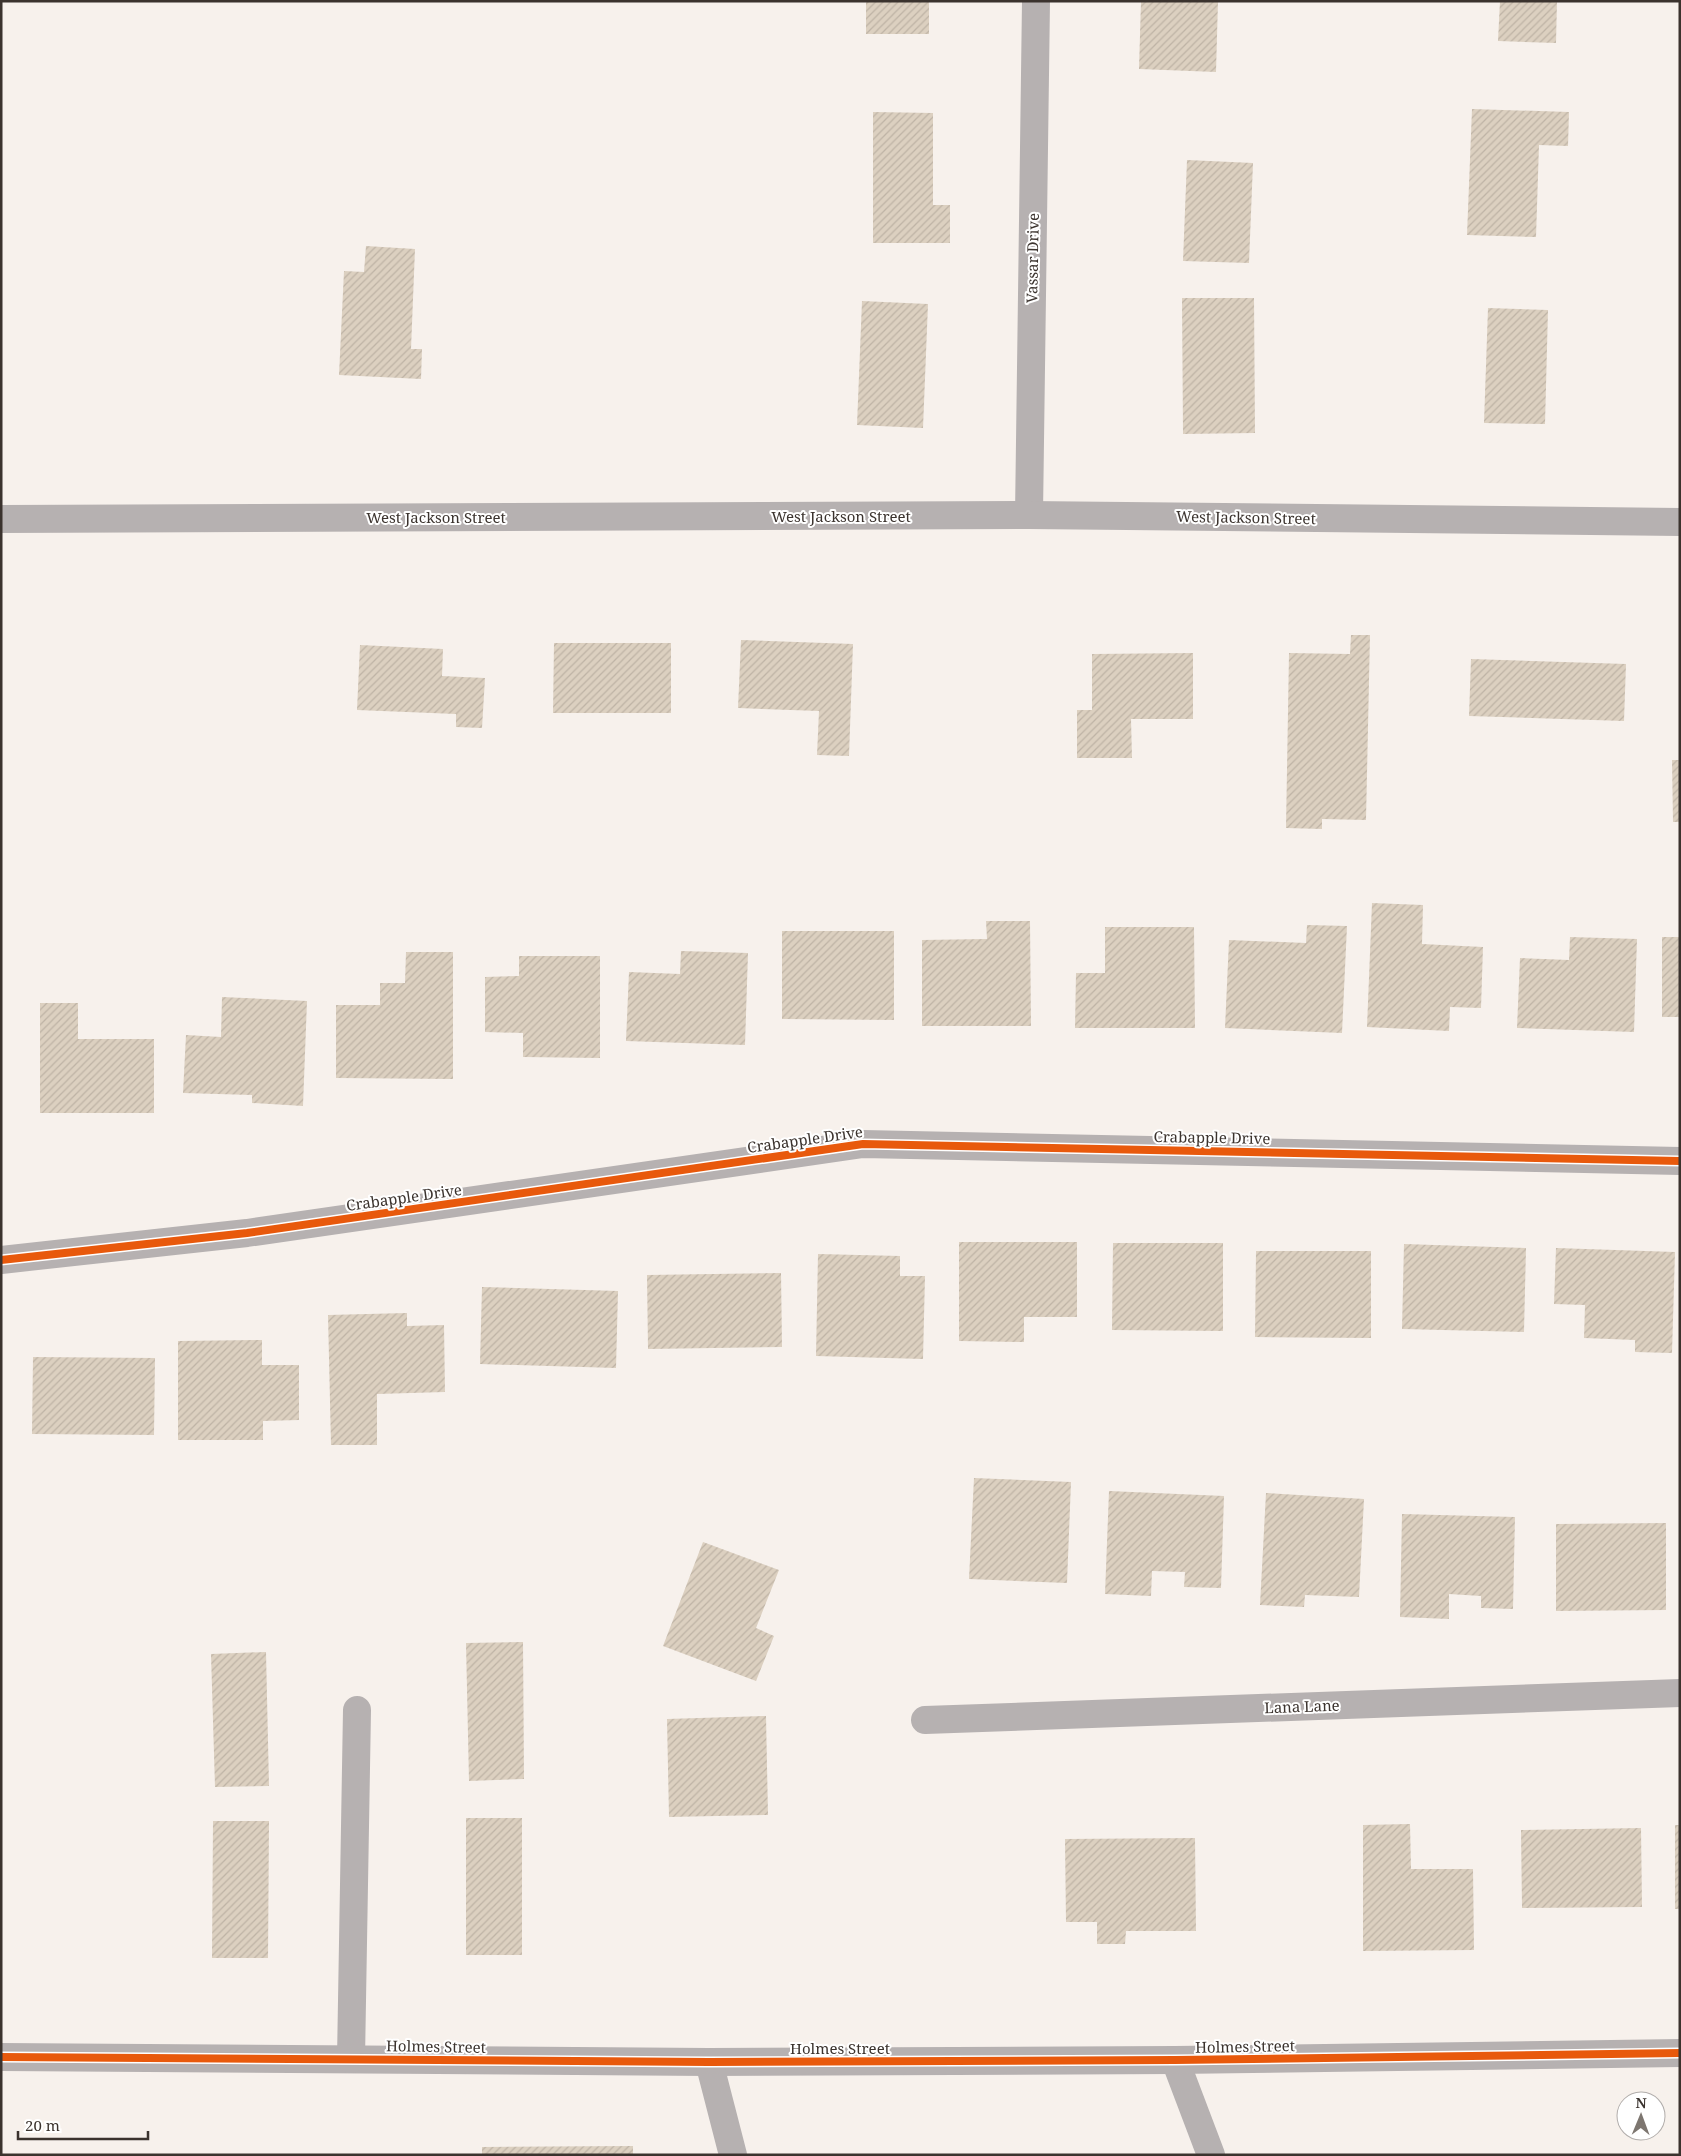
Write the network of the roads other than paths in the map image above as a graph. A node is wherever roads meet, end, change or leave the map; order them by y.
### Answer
1 (1036, 1) edge
2 (1029, 515) junction
3 (1, 519) edge
4 (1680, 522) edge
5 (1680, 1161) edge
6 (1, 1260) edge
7 (1680, 1693) edge
8 (357, 1710) dead end
9 (925, 1720) dead end
10 (1679, 2056) edge
11 (1, 2057) edge
12 (351, 2059) junction
13 (1175, 2060) junction
14 (709, 2062) junction
15 (733, 2155) edge
16 (1211, 2155) edge

1 - 2 street, Vassar Drive
2 - 3 street, West Jackson Street
2 - 4 street, West Jackson Street
5 - 6 street, Crabapple Drive
7 - 9 street, Lana Lane
8 - 12 street
10 - 13 street, Holmes Street
11 - 12 street, Holmes Street
12 - 14 street, Holmes Street
13 - 14 street, Holmes Street
13 - 16 street
14 - 15 street

